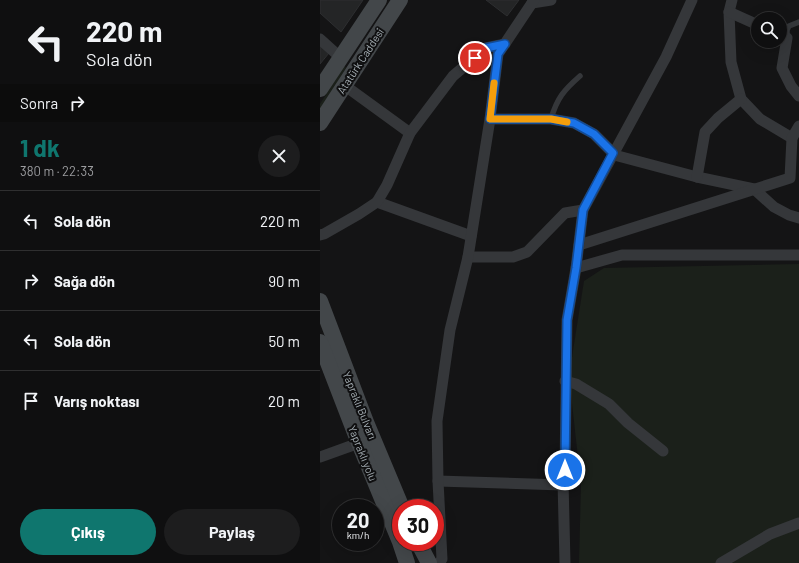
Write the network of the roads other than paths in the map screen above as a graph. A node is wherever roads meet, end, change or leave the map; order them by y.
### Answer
1 (379, 0) edge
2 (400, 0) edge
3 (551, 0) edge
4 (692, 0) edge
5 (732, 0) edge
6 (533, 1) edge
7 (729, 12) junction
8 (751, 22) edge
9 (799, 22) edge
10 (787, 30) edge
11 (320, 40) edge
12 (505, 44) junction
13 (783, 48) edge
14 (341, 58) junction
15 (580, 76) dead end
16 (344, 85) junction
17 (320, 89) edge
18 (799, 96) edge
19 (741, 100) junction
20 (490, 119) junction
21 (551, 119) junction
22 (320, 123) edge
23 (799, 126) edge
24 (410, 133) junction
25 (792, 138) junction
26 (613, 153) junction
27 (697, 177) junction
28 (794, 179) edge
29 (754, 189) junction
30 (377, 202) junction
31 (583, 210) junction
32 (799, 218) edge
33 (320, 235) edge
34 (471, 236) junction
35 (579, 244) junction
36 (468, 257) junction
37 (798, 258) edge
38 (576, 268) junction
39 (320, 302) edge
40 (320, 342) edge
41 (565, 381) junction
42 (359, 443) junction
43 (663, 450) dead end
44 (320, 457) edge
45 (438, 481) junction
46 (563, 485) junction
47 (398, 499) edge
48 (799, 523) edge
49 (423, 551) edge
50 (429, 562) edge
51 (407, 563) edge
52 (565, 563) edge
53 (721, 563) edge

1 - 14 main road, Atatürk Caddesi
2 - 16 main road, Atatürk Caddesi
3 - 6 street
4 - 26 street
5 - 7 street
6 - 12 street
7 - 8 street
7 - 19 street
9 - 10 lane
11 - 14 street
12 - 20 street
12 - 24 street
13 - 18 street
14 - 17 main road, Atatürk Caddesi
15 - 21 lane
16 - 22 main road, Atatürk Caddesi
16 - 24 street
19 - 25 street
19 - 27 street
20 - 21 street
20 - 34 street
21 - 26 street
23 - 25 street
24 - 30 street
25 - 28 street
26 - 27 street
26 - 31 street
27 - 29 street
28 - 29 street
29 - 32 street
29 - 35 street
30 - 33 street
30 - 34 street
31 - 35 street
31 - 36 street
34 - 36 street
35 - 38 street
36 - 45 street
37 - 38 street
38 - 41 street
39 - 47 main road, Yapraklı Bulvarı
40 - 42 main road, Yapraklı yolu
41 - 43 street
41 - 46 street
42 - 44 street
42 - 51 main road, Yapraklı yolu
45 - 46 street
45 - 50 street
46 - 52 street
48 - 53 street
49 - 50 main road

